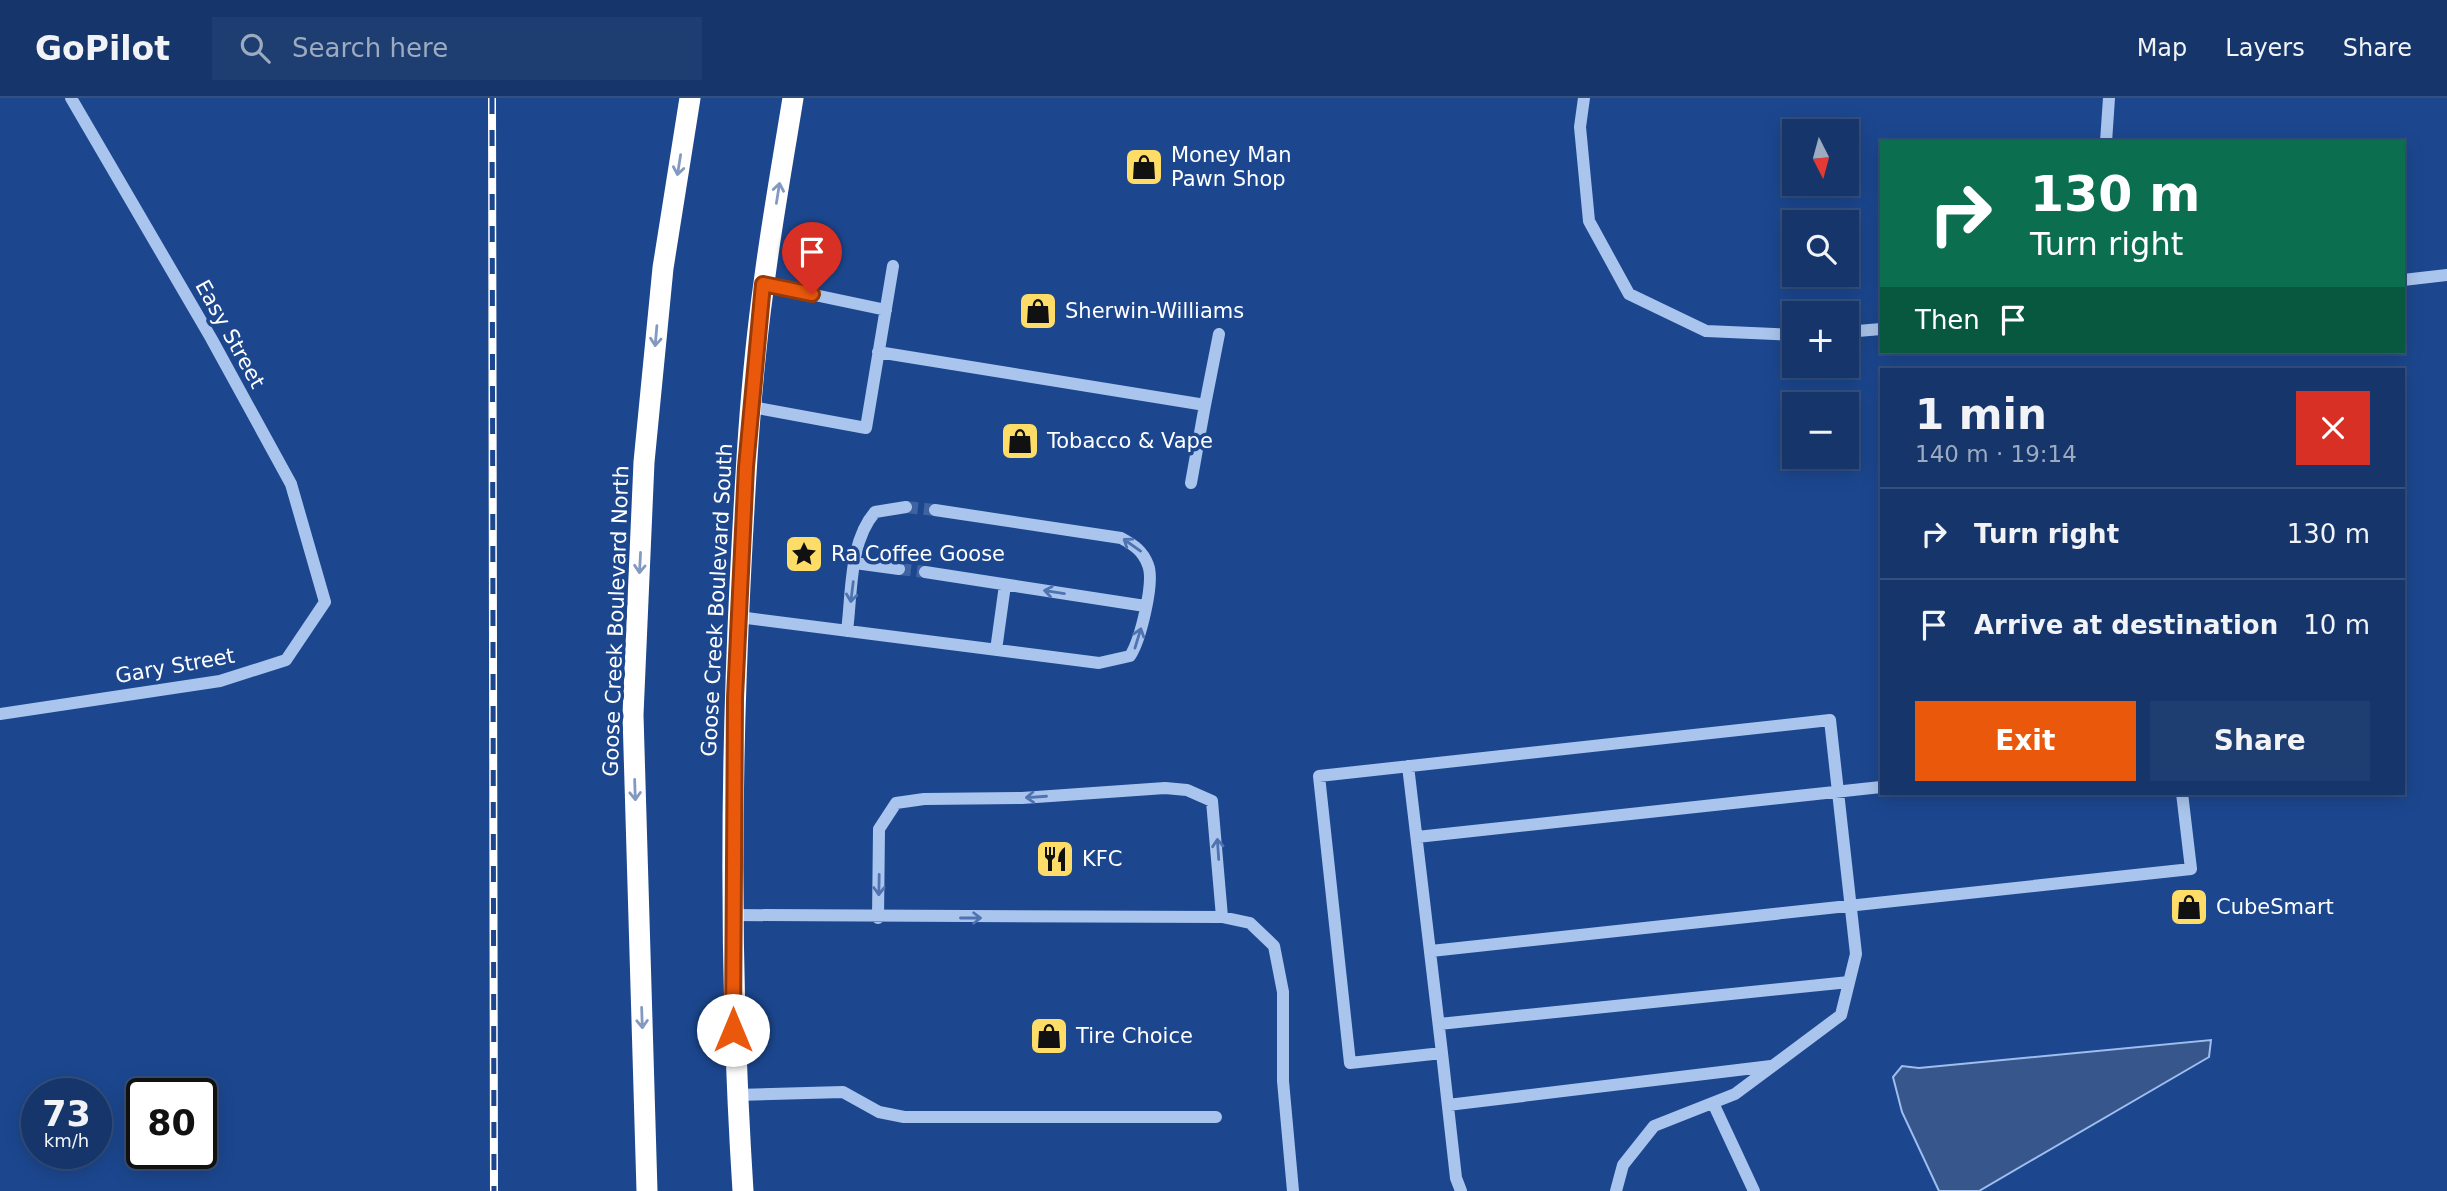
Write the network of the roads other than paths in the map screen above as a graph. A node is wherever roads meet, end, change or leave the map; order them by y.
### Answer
1 (72, 98) edge
2 (690, 98) edge
3 (793, 98) edge
4 (1584, 98) edge
5 (2109, 98) edge
6 (2106, 140) edge
7 (893, 266) dead end
8 (2447, 275) edge
9 (2405, 280) edge
10 (763, 284) junction
11 (886, 310) junction
12 (1880, 329) edge
13 (1859, 331) edge
14 (1219, 334) dead end
15 (1782, 334) edge
16 (878, 352) junction
17 (1205, 405) junction
18 (752, 407) junction
19 (1191, 483) dead end
20 (906, 506) tunnel mouth
21 (935, 510) tunnel mouth
22 (855, 563) junction
23 (899, 569) tunnel mouth
24 (925, 572) tunnel mouth
25 (1005, 585) junction
26 (325, 602) joint
27 (1146, 606) junction
28 (738, 617) junction
29 (847, 631) junction
30 (996, 650) junction
31 (0, 714) edge
32 (1408, 766) junction
33 (1880, 787) edge
34 (1838, 792) junction
35 (2182, 795) edge
36 (1417, 837) junction
37 (1850, 906) junction
38 (733, 915) junction
39 (1222, 917) junction
40 (878, 918) junction
41 (1430, 951) junction
42 (1849, 982) junction
43 (1439, 1024) junction
44 (1442, 1053) junction
45 (1772, 1066) junction
46 (736, 1095) junction
47 (1713, 1103) junction
48 (1448, 1105) junction
49 (1216, 1116) dead end
50 (647, 1191) edge
51 (743, 1191) edge
52 (1293, 1191) edge
53 (1461, 1191) edge
54 (1616, 1191) edge
55 (1754, 1191) edge

1 - 26 street, Easy Street
2 -> 50 highway, Goose Creek Boulevard North
10 -> 3 highway, Goose Creek Boulevard South
4 - 15 street
5 - 6 street
7 - 11 street
8 - 9 street
10 - 11 street
10 - 18 highway, Goose Creek Boulevard South
11 - 16 street
12 - 13 street
14 - 17 street
16 - 17 street
16 - 18 street
17 - 19 street
18 - 28 highway, Goose Creek Boulevard South
20 - 22 street
27 -> 21 street
22 - 23 street
22 -> 29 street
24 - 25 street
27 -> 25 street
25 - 30 street
26 - 31 street, Gary Street
30 -> 27 street
28 - 29 street
28 - 38 highway, Goose Creek Boulevard South
29 - 30 street
32 - 34 street
32 - 36 street
32 - 44 street
33 - 34 street
34 - 36 street
34 - 37 street
35 - 37 street
36 - 41 street
37 - 41 street
37 - 42 street
38 - 40 street
38 - 46 highway, Goose Creek Boulevard South
40 -> 39 street
39 -> 40 street
39 - 52 street
41 - 43 street
42 - 43 street
42 - 45 street
43 - 44 street
44 - 48 street
45 - 47 street
45 - 48 street
46 - 49 street
46 - 51 highway, Goose Creek Boulevard South
47 - 54 street
47 - 55 street
48 - 53 street

